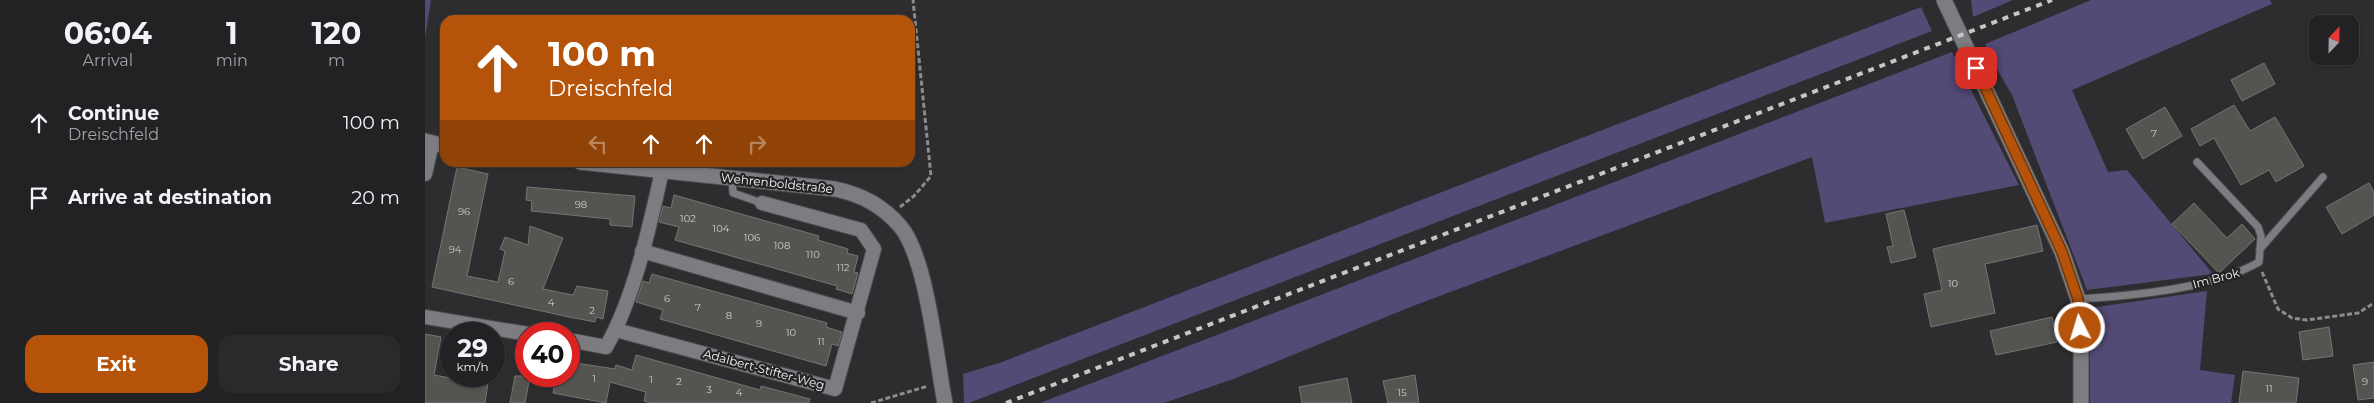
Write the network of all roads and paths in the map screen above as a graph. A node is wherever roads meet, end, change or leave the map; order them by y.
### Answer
1 (913, 0) edge
2 (1944, 0) edge
3 (915, 15) edge
4 (915, 20) edge
5 (434, 143) edge
6 (2197, 162) dead end
7 (626, 167) edge
8 (662, 171) junction
9 (425, 174) edge
10 (2323, 176) dead end
11 (731, 178) junction
12 (762, 203) joint
13 (890, 215) junction
14 (2260, 249) junction
15 (642, 251) junction
16 (2259, 262) junction
17 (2078, 299) junction
18 (2374, 303) edge
19 (858, 314) junction
20 (425, 317) edge
21 (616, 330) junction
22 (515, 332) edge
23 (580, 342) edge
24 (941, 381) junction
25 (871, 403) edge
26 (945, 403) edge
27 (2081, 403) edge

1 - 3 path
2 - 17 street
4 - 13 path
5 - 9 street
6 - 14 lane
7 - 8 street, Wehrenboldstraße
8 - 11 street, Wehrenboldstraße
8 - 15 street
10 - 14 lane
11 - 12 lane
11 - 13 street, Wehrenboldstraße
12 - 19 street, Adalbert-Stifter-Weg
13 - 24 street, Wehrenboldstraße
14 - 16 lane
15 - 19 street
15 - 21 street
16 - 17 lane, Im Brok
16 - 18 path
17 - 27 street
19 - 21 street, Adalbert-Stifter-Weg
20 - 22 street
21 - 23 street
24 - 25 path
24 - 26 street, Wehrenboldstraße

